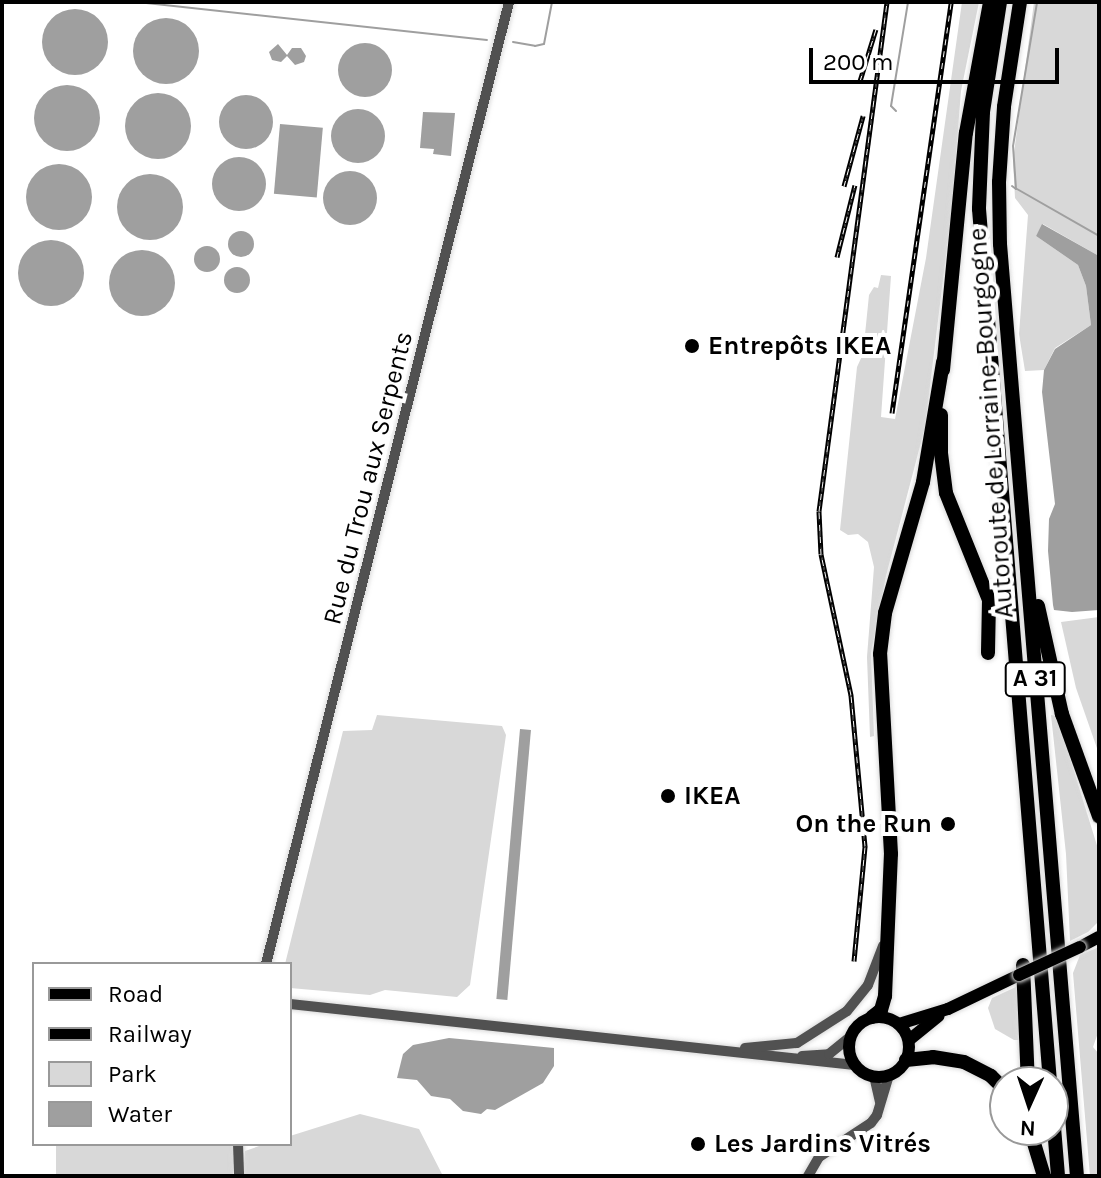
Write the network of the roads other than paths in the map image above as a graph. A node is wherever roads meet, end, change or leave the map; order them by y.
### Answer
1 (509, 2) edge
2 (990, 2) edge
3 (1000, 2) edge
4 (1020, 2) edge
5 (943, 362) junction
6 (1028, 584) junction
7 (988, 653) dead end
8 (1099, 816) edge
9 (886, 935) junction
10 (1099, 937) edge
11 (267, 962) edge
12 (1021, 970) junction
13 (292, 1004) edge
14 (948, 1009) junction
15 (872, 1017) junction
16 (899, 1024) junction
17 (850, 1037) junction
18 (909, 1040) junction
19 (727, 1050) junction
20 (792, 1057) junction
21 (906, 1060) junction
22 (855, 1065) junction
23 (1027, 1066) edge
24 (1049, 1066) edge
25 (889, 1075) junction
26 (989, 1075) edge
27 (874, 1076) junction
28 (881, 1103) junction
29 (238, 1146) edge
30 (1036, 1146) edge
31 (1056, 1146) edge
32 (239, 1176) edge
33 (808, 1176) edge
34 (1044, 1176) edge
35 (1058, 1176) edge
36 (1077, 1176) edge

1 - 11 street, Rue du Trou aux Serpents
2 - 5 highway
3 - 24 highway, Autoroute de Lorraine-Bourgogne / A 31
4 - 6 highway, Autoroute de Lorraine-Bourgogne / A 31
5 - 7 highway
5 - 9 highway
6 - 8 highway
6 - 36 highway, Autoroute de Lorraine-Bourgogne / A 31
9 - 15 highway
9 - 19 street
10 - 12 main road, bridge
12 - 14 main road
12 - 23 highway
13 - 19 street
14 - 16 main road
14 - 18 main road
15 - 16 main road
15 - 17 main road
16 - 18 main road
17 - 20 street
17 - 22 main road
18 - 21 main road
19 - 20 street
20 - 22 street
21 - 25 main road
21 - 26 highway
22 - 27 main road
25 - 27 main road
25 - 28 street
27 - 28 street
28 - 33 street
29 - 32 street
30 - 34 highway
31 - 35 highway

